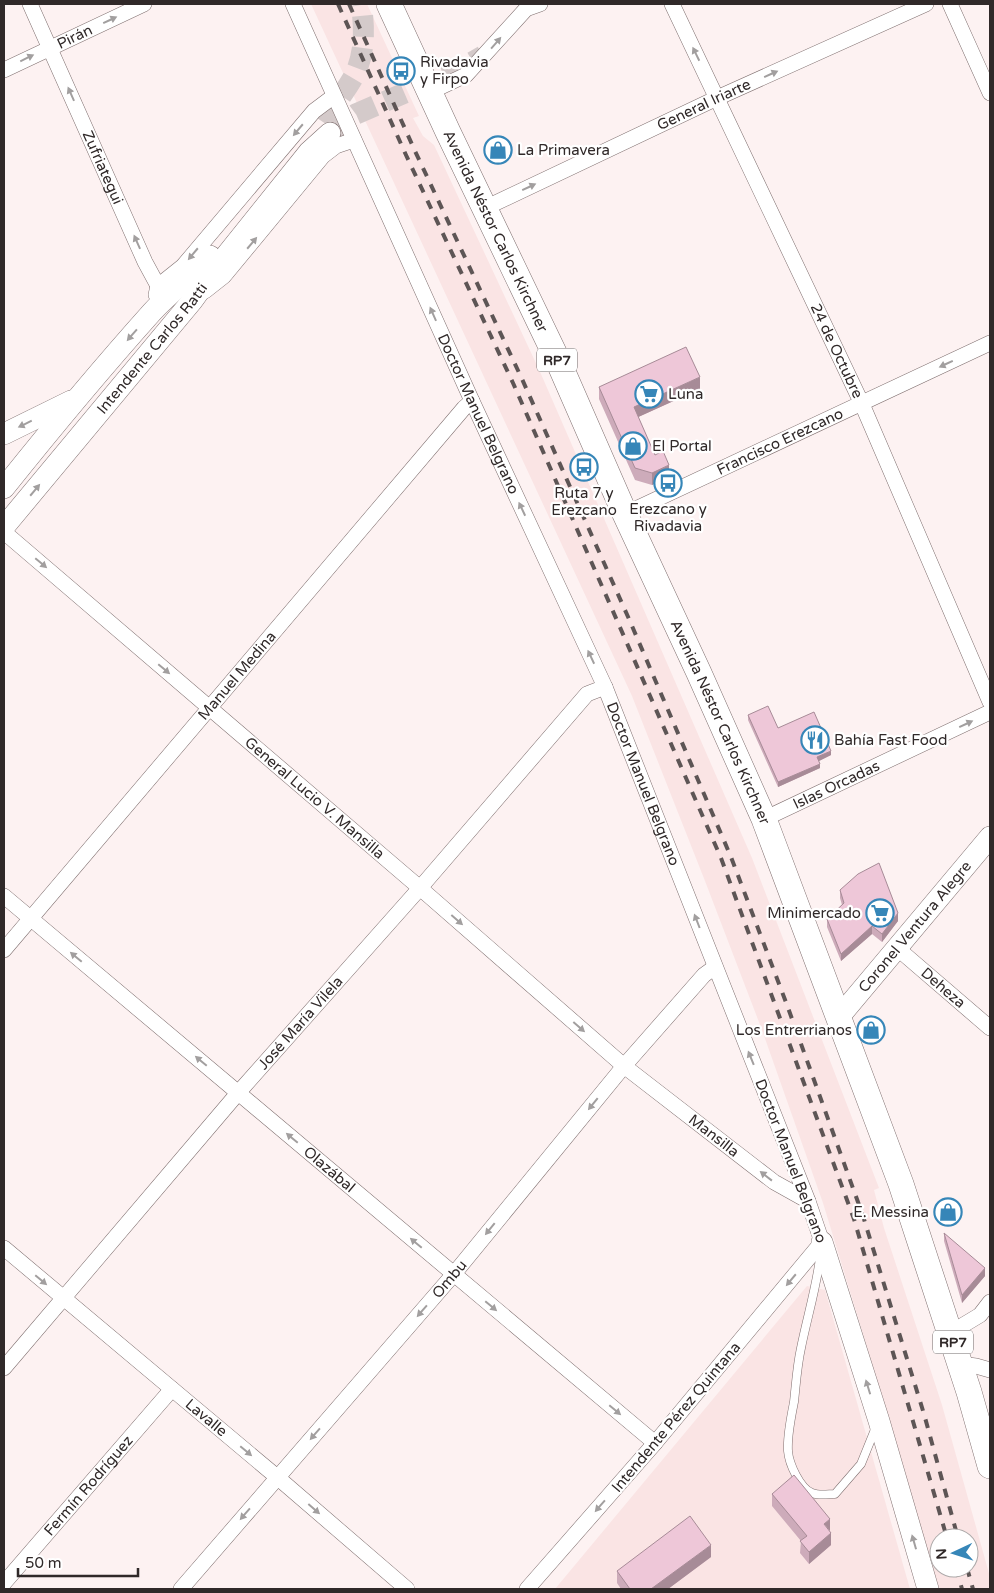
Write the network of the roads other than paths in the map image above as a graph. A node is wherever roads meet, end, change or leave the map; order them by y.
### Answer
1 (30, 4) edge
2 (144, 4) edge
3 (293, 4) edge
4 (389, 4) edge
5 (672, 4) edge
6 (926, 4) edge
7 (950, 4) edge
8 (531, 5) edge
9 (50, 47) junction
10 (4, 70) edge
11 (430, 92) junction
12 (990, 93) edge
13 (334, 96) junction
14 (718, 98) junction
15 (354, 140) junction
16 (485, 208) junction
17 (158, 286) junction
18 (192, 301) junction
19 (154, 310) junction
20 (990, 343) edge
21 (78, 398) junction
22 (472, 401) junction
23 (862, 404) junction
24 (4, 434) edge
25 (4, 488) edge
26 (625, 514) junction
27 (4, 527) edge
28 (4, 532) edge
29 (605, 687) junction
30 (990, 702) edge
31 (210, 707) junction
32 (990, 712) edge
33 (764, 819) junction
34 (990, 838) edge
35 (420, 888) junction
36 (4, 896) edge
37 (31, 919) junction
38 (897, 948) junction
39 (4, 950) edge
40 (715, 967) junction
41 (839, 1017) junction
42 (990, 1028) edge
43 (624, 1066) junction
44 (238, 1092) junction
45 (808, 1201) junction
46 (822, 1242) junction
47 (4, 1248) edge
48 (454, 1275) junction
49 (63, 1298) junction
50 (990, 1302) edge
51 (950, 1333) junction
52 (960, 1364) junction
53 (4, 1368) edge
54 (990, 1370) edge
55 (172, 1389) junction
56 (879, 1421) junction
57 (655, 1443) junction
58 (990, 1466) edge
59 (277, 1477) junction
60 (4, 1582) edge
61 (181, 1589) edge
62 (407, 1589) edge
63 (527, 1589) edge
64 (928, 1589) edge

1 - 9 street, Zufriategui
9 -> 2 street, Pirán
3 - 13 street, Doctor Manuel Belgrano
4 - 11 main road, Avenida Néstor Carlos Kirchner / RP7
14 -> 5 street, 24 de Octubre
14 -> 6 street, General Iriarte
7 - 12 street
11 -> 8 street
10 -> 9 street, Pirán
17 -> 9 street, Zufriategui
11 - 16 main road, Avenida Néstor Carlos Kirchner / RP7
13 - 15 street, Doctor Manuel Belgrano
13 -> 17 street
16 -> 14 street, General Iriarte
14 - 23 street, 24 de Octubre
18 -> 15 street, Intendente Carlos Ratti
22 -> 15 street, Doctor Manuel Belgrano
16 - 26 main road, Avenida Néstor Carlos Kirchner / RP7
17 - 19 street, Intendente Carlos Ratti
18 - 19 main road, Intendente Carlos Ratti
27 -> 18 main road, Intendente Carlos Ratti
19 -> 21 main road, Intendente Carlos Ratti
20 -> 23 street, Francisco Erezcano
21 -> 24 main road
21 - 25 main road, Intendente Carlos Ratti
29 -> 22 street, Doctor Manuel Belgrano
22 - 31 street, Manuel Medina
23 - 26 street, Francisco Erezcano
23 - 30 street, 24 de Octubre
26 - 33 main road, Avenida Néstor Carlos Kirchner / RP7
28 -> 31 street, General Lucio V. Mansilla
29 - 35 street, José María Vilela
40 -> 29 street, Doctor Manuel Belgrano
31 - 35 street, General Lucio V. Mansilla
31 - 37 street, Manuel Medina
33 -> 32 street, Islas Orcadas
33 - 41 main road, Avenida Néstor Carlos Kirchner / RP7
34 - 38 main road, Coronel Ventura Alegre
35 -> 43 street, General Lucio V. Mansilla
35 - 44 street, José María Vilela
36 - 37 street, Olazábal
37 - 39 street, Manuel Medina
44 -> 37 street, Olazábal
38 - 41 main road, Coronel Ventura Alegre
38 - 42 street, Deheza
40 - 43 street, Ombu
45 -> 40 street, Doctor Manuel Belgrano
41 - 51 main road, Avenida Néstor Carlos Kirchner / RP7
45 -> 43 street, Mansilla
43 -> 48 street, Ombu
48 -> 44 street, Olazábal
44 - 49 street, José María Vilela
45 - 46 street, Doctor Manuel Belgrano
56 -> 46 main road, Doctor Manuel Belgrano
46 - 56 lane
46 -> 57 street, Intendente Pérez Quintana
47 -> 49 street, Lavalle
48 -> 57 street, Olazábal
48 -> 59 street, Ombu
49 - 53 street, José María Vilela
49 - 55 street, Lavalle
50 - 51 street
51 - 52 main road, Avenida Néstor Carlos Kirchner / RP7
52 - 54 street
52 - 58 main road, Avenida Néstor Carlos Kirchner / RP7
55 -> 59 street, Lavalle
55 - 60 street, Fermín Rodríguez
64 -> 56 main road, Doctor Manuel Belgrano
57 -> 63 street, Intendente Pérez Quintana
59 -> 61 street, Ombu
59 -> 62 street, Lavalle

